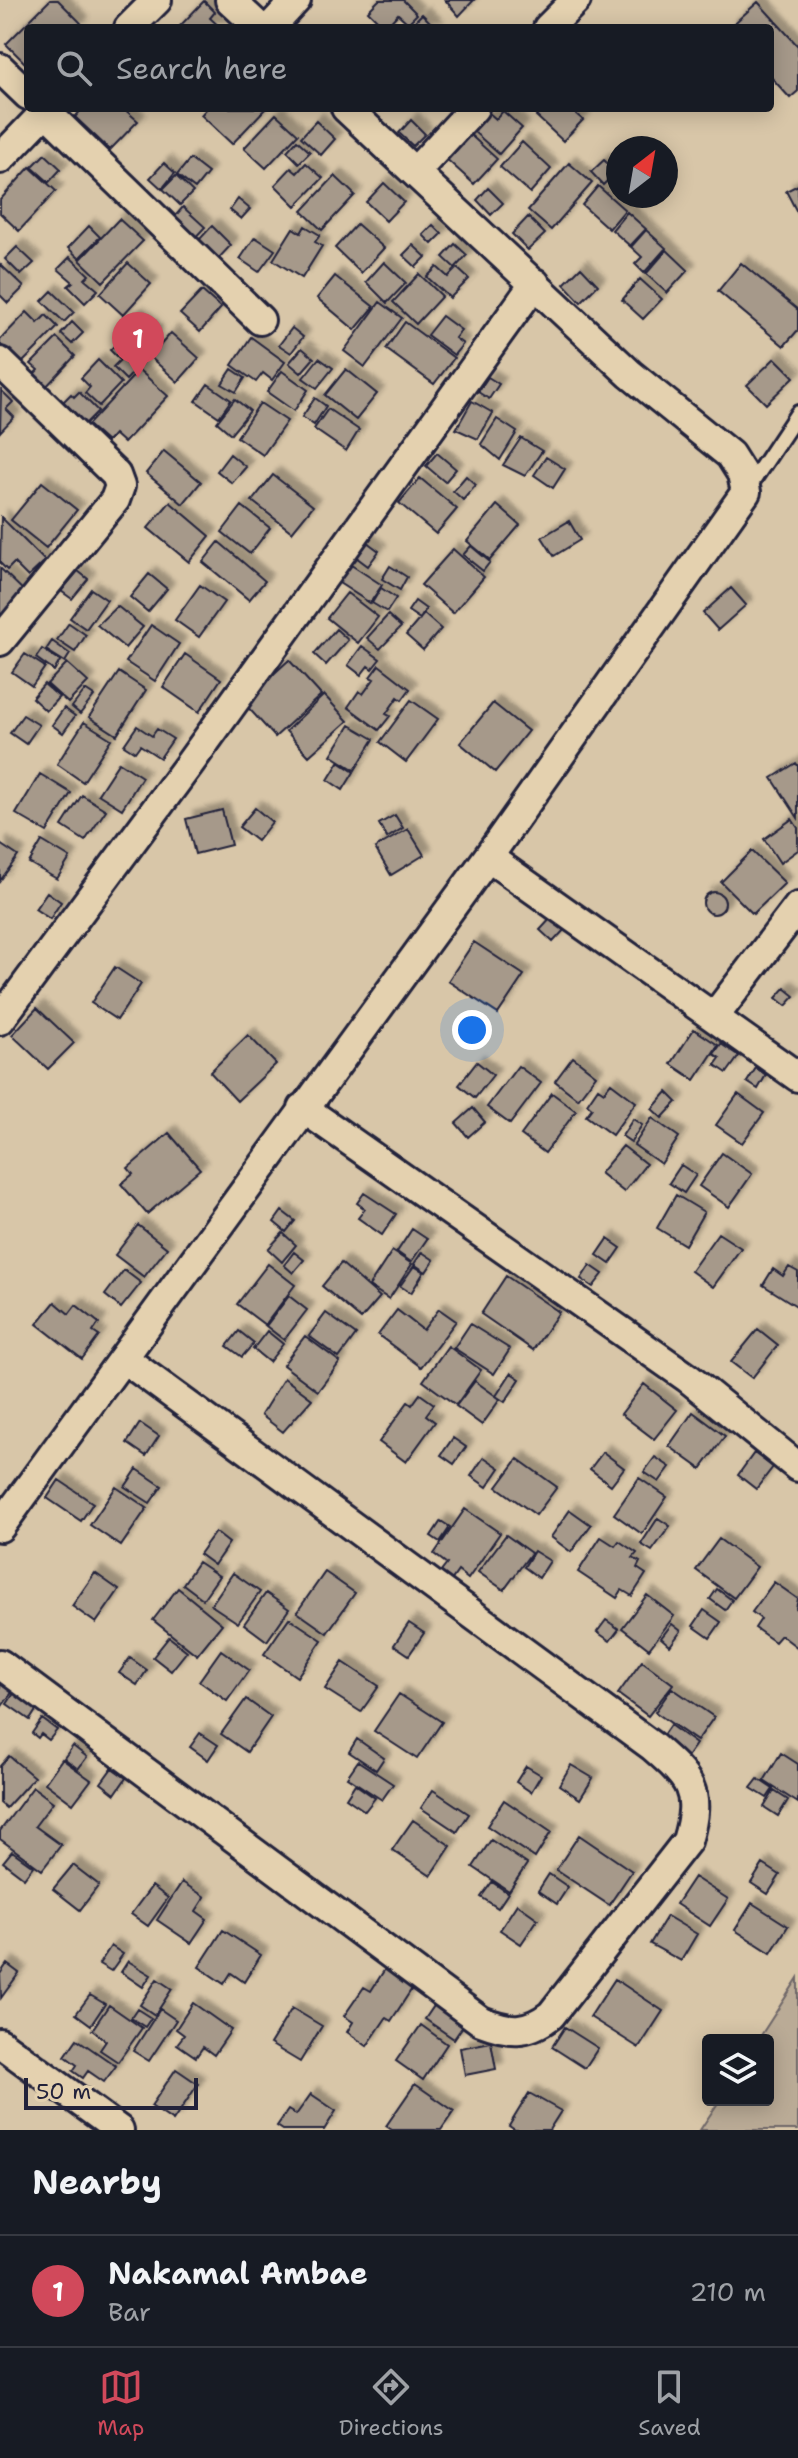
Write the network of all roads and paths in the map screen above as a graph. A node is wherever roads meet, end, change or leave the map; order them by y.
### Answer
1 (157, 0) edge
2 (230, 0) edge
3 (296, 0) edge
4 (576, 0) edge
5 (133, 24) edge
6 (256, 24) edge
7 (274, 24) edge
8 (552, 24) edge
9 (0, 68) edge
10 (24, 90) edge
11 (36, 112) edge
12 (47, 112) edge
13 (350, 112) edge
14 (470, 112) edge
15 (0, 159) edge
16 (415, 172) junction
17 (535, 283) junction
18 (260, 320) dead end
19 (0, 362) edge
20 (798, 413) edge
21 (746, 492) junction
22 (0, 641) edge
23 (488, 857) junction
24 (798, 907) edge
25 (714, 1017) junction
26 (0, 1020) edge
27 (798, 1077) edge
28 (303, 1108) junction
29 (123, 1358) junction
30 (798, 1467) edge
31 (0, 1527) edge
32 (0, 1664) edge
33 (0, 2043) edge
34 (119, 2130) edge

1 - 5 street
2 - 6 street
3 - 7 street
4 - 8 street
9 - 10 street
11 - 15 street
12 - 18 street
13 - 16 street
14 - 16 street
16 - 17 street
17 - 21 street
17 - 26 street
19 - 22 street
20 - 21 lane
21 - 23 street
23 - 25 street
23 - 28 street
24 - 25 street
25 - 27 street
28 - 29 street
28 - 30 street
29 - 31 street
29 - 32 street
33 - 34 street

